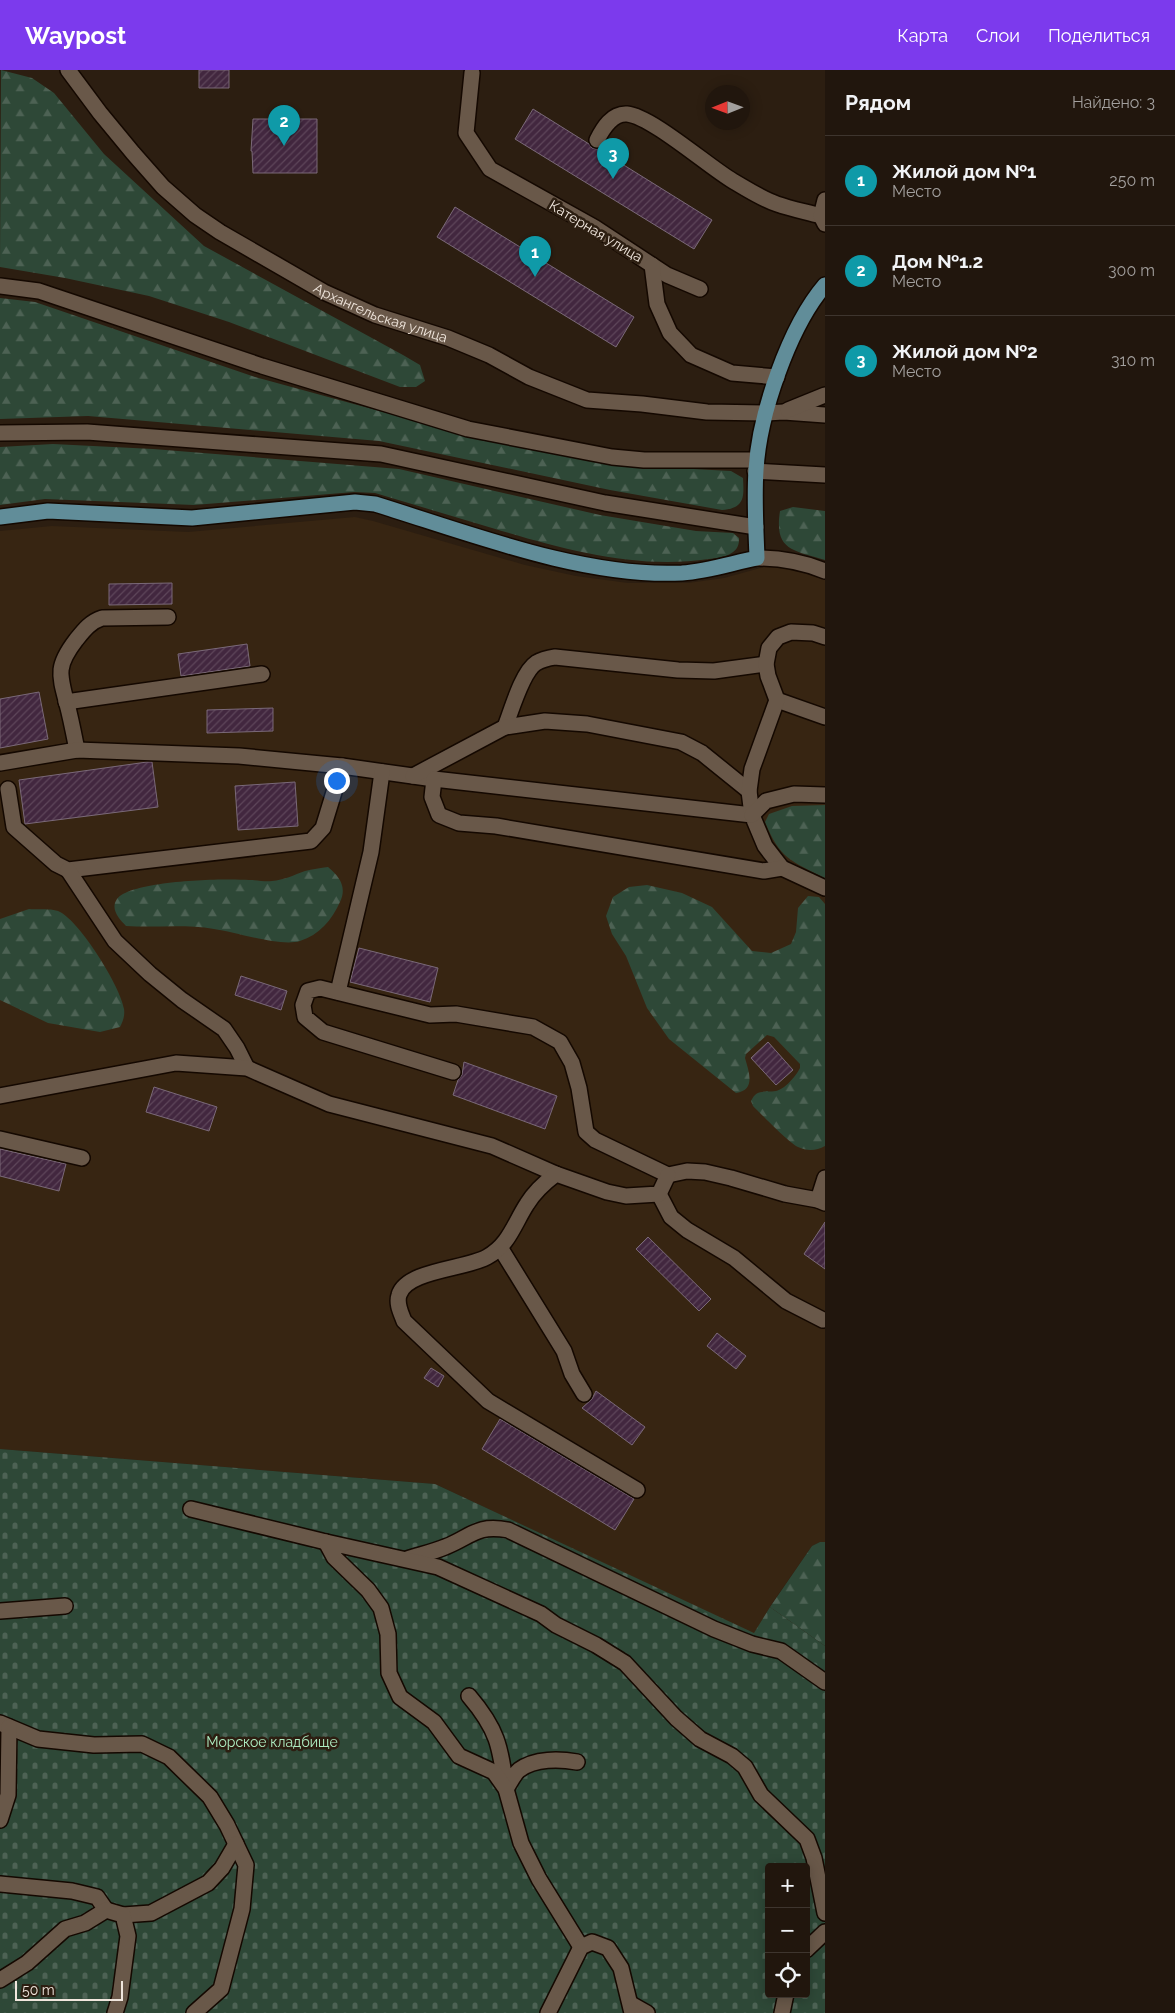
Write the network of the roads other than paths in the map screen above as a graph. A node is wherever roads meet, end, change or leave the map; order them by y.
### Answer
1 (68, 70) edge
2 (472, 73) dead end
3 (597, 140) dead end
4 (825, 200) edge
5 (823, 220) edge
6 (652, 265) junction
7 (825, 285) edge
8 (0, 286) edge
9 (700, 289) dead end
10 (777, 377) junction
11 (825, 395) edge
12 (784, 412) junction
13 (766, 413) junction
14 (825, 414) edge
15 (0, 433) edge
16 (756, 466) junction
17 (825, 475) edge
18 (0, 517) edge
19 (756, 527) junction
20 (757, 558) junction
21 (825, 571) edge
22 (168, 617) dead end
23 (825, 637) edge
24 (766, 664) junction
25 (262, 674) dead end
26 (777, 700) junction
27 (66, 702) junction
28 (825, 717) edge
29 (505, 727) junction
30 (77, 750) junction
31 (0, 763) edge
32 (342, 766) junction
33 (382, 772) junction
34 (413, 776) junction
35 (434, 780) junction
36 (8, 789) dead end
37 (749, 791) junction
38 (825, 795) edge
39 (752, 815) junction
40 (7, 825) edge
41 (782, 868) junction
42 (68, 870) junction
43 (825, 888) edge
44 (338, 992) junction
45 (247, 1068) junction
46 (453, 1072) dead end
47 (0, 1096) edge
48 (0, 1139) edge
49 (82, 1158) dead end
50 (556, 1174) junction
51 (668, 1175) junction
52 (825, 1178) edge
53 (659, 1194) junction
54 (822, 1201) edge
55 (501, 1249) junction
56 (823, 1320) dead end
57 (584, 1394) dead end
58 (637, 1490) dead end
59 (192, 1509) dead end
60 (326, 1542) junction
61 (405, 1560) junction
62 (65, 1606) dead end
63 (0, 1612) edge
64 (825, 1682) edge
65 (470, 1696) dead end
66 (4, 1725) edge
67 (577, 1762) dead end
68 (506, 1789) junction
69 (0, 1820) edge
70 (236, 1844) junction
71 (0, 1884) edge
72 (106, 1910) junction
73 (825, 1913) edge
74 (123, 1915) junction
75 (825, 1932) edge
76 (810, 1946) edge
77 (581, 1947) junction
78 (0, 1980) edge
79 (785, 1998) edge
80 (632, 2009) edge
81 (115, 2013) edge
82 (194, 2013) edge
83 (548, 2013) edge
84 (647, 2013) edge
85 (782, 2013) edge

1 - 13 street, Архангельская улица
2 - 6 street, Катерная улица
3 - 5 street
4 - 5 street
6 - 9 street
6 - 10 street, Катерная улица
7 - 10 main road
8 - 16 street
10 - 13 main road
11 - 12 street
12 - 13 street, Архангельская улица
12 - 14 street
13 - 16 main road
15 - 19 street
16 - 17 street
16 - 19 main road
18 - 20 main road
19 - 20 main road
20 - 21 street
22 - 27 street
23 - 24 street
24 - 26 street
24 - 29 street
25 - 27 street
26 - 28 street
26 - 37 street
27 - 30 street
29 - 34 street
29 - 37 street
30 - 31 street
30 - 32 street
32 - 33 street
32 - 42 street
33 - 34 street
33 - 44 street
34 - 35 street
35 - 39 street
35 - 41 street
36 - 40 street
37 - 39 street
38 - 39 street
39 - 41 street
40 - 42 street
41 - 43 street
42 - 45 street
44 - 46 street
44 - 51 street
45 - 47 street
45 - 50 street
48 - 49 street
50 - 53 street
50 - 55 street
51 - 53 street
51 - 54 street
52 - 54 street
53 - 56 street
55 - 57 street
55 - 58 street
59 - 60 street
60 - 61 street
60 - 68 street
61 - 64 street
61 - 73 street
62 - 63 street
65 - 68 street
66 - 69 street
66 - 70 street
67 - 68 street
68 - 77 street
70 - 74 street
70 - 82 street
71 - 72 street
72 - 74 street
72 - 78 street
74 - 81 street
75 - 76 street
77 - 80 street
77 - 83 street
79 - 85 street
80 - 84 street

